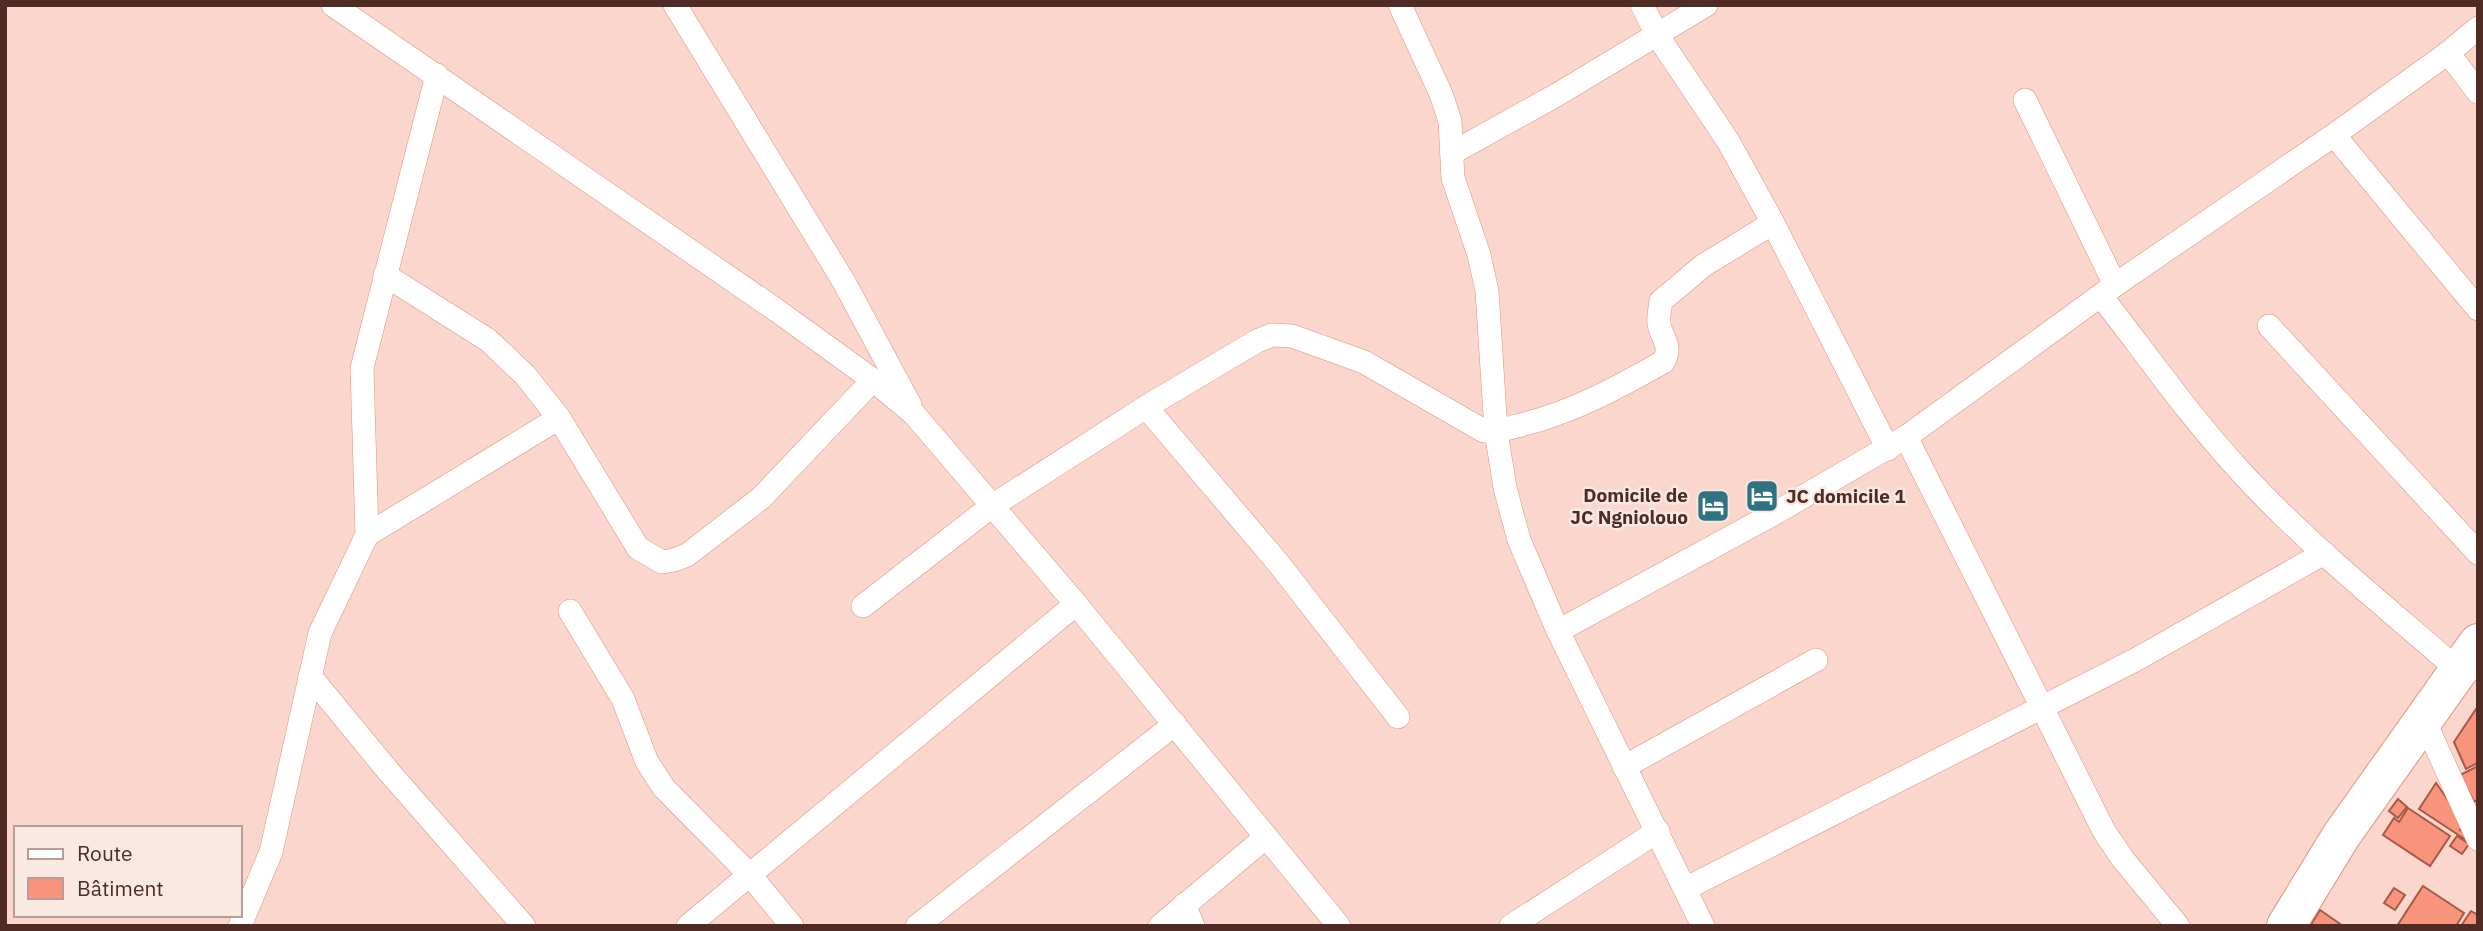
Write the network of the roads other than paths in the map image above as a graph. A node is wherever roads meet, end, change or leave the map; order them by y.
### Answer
1 (333, 5) edge
2 (675, 5) edge
3 (1400, 5) edge
4 (1642, 5) edge
5 (1706, 5) edge
6 (2478, 28) edge
7 (1657, 35) junction
8 (2448, 53) junction
9 (437, 75) junction
10 (2478, 92) edge
11 (2025, 100) dead end
12 (2334, 135) junction
13 (1452, 153) junction
14 (1773, 223) junction
15 (385, 275) junction
16 (2108, 290) junction
17 (2478, 309) edge
18 (2269, 326) dead end
19 (873, 380) junction
20 (1146, 407) junction
21 (914, 414) junction
22 (559, 418) junction
23 (1496, 431) junction
24 (1897, 443) junction
25 (992, 506) junction
26 (367, 536) junction
27 (2324, 553) junction
28 (2478, 553) edge
29 (1076, 604) junction
30 (863, 606) dead end
31 (570, 611) dead end
32 (1558, 631) junction
33 (1816, 660) dead end
34 (2471, 662) edge
35 (310, 676) junction
36 (2042, 708) junction
37 (1398, 717) dead end
38 (2423, 718) junction
39 (1175, 724) junction
40 (1624, 767) junction
41 (1658, 831) junction
42 (1266, 836) junction
43 (2478, 839) edge
44 (749, 874) junction
45 (1685, 889) junction
46 (1189, 915) edge
47 (240, 926) edge
48 (524, 926) edge
49 (688, 926) edge
50 (792, 926) edge
51 (917, 926) edge
52 (1160, 926) edge
53 (1339, 926) edge
54 (1511, 926) edge
55 (1703, 926) edge
56 (2178, 926) edge
57 (2286, 926) edge

1 - 9 street
2 - 21 street
3 - 13 street
4 - 7 street
5 - 7 street
6 - 8 street
7 - 13 street
7 - 14 street
8 - 10 street
8 - 12 street
9 - 15 street
9 - 19 street
11 - 16 street
12 - 16 street
12 - 17 street
13 - 23 street
14 - 23 street
14 - 24 street
15 - 22 street
15 - 26 street
16 - 24 street
16 - 27 street
18 - 28 street
19 - 21 street
19 - 22 street
20 - 23 street
20 - 25 street
20 - 37 street
21 - 25 street
22 - 26 street
23 - 32 street
24 - 32 street
24 - 36 street
25 - 29 street
25 - 30 street
26 - 35 street
27 - 34 street
27 - 36 street
29 - 39 street
29 - 44 street
31 - 44 street
32 - 40 street
33 - 40 street
34 - 38 highway
35 - 47 street
35 - 48 street
36 - 45 street
36 - 56 street
38 - 43 street
38 - 57 highway
39 - 42 street
39 - 51 street
40 - 41 street
41 - 45 street
41 - 54 street
42 - 46 street
42 - 53 street
44 - 49 street
44 - 50 street
45 - 55 street
46 - 52 street

